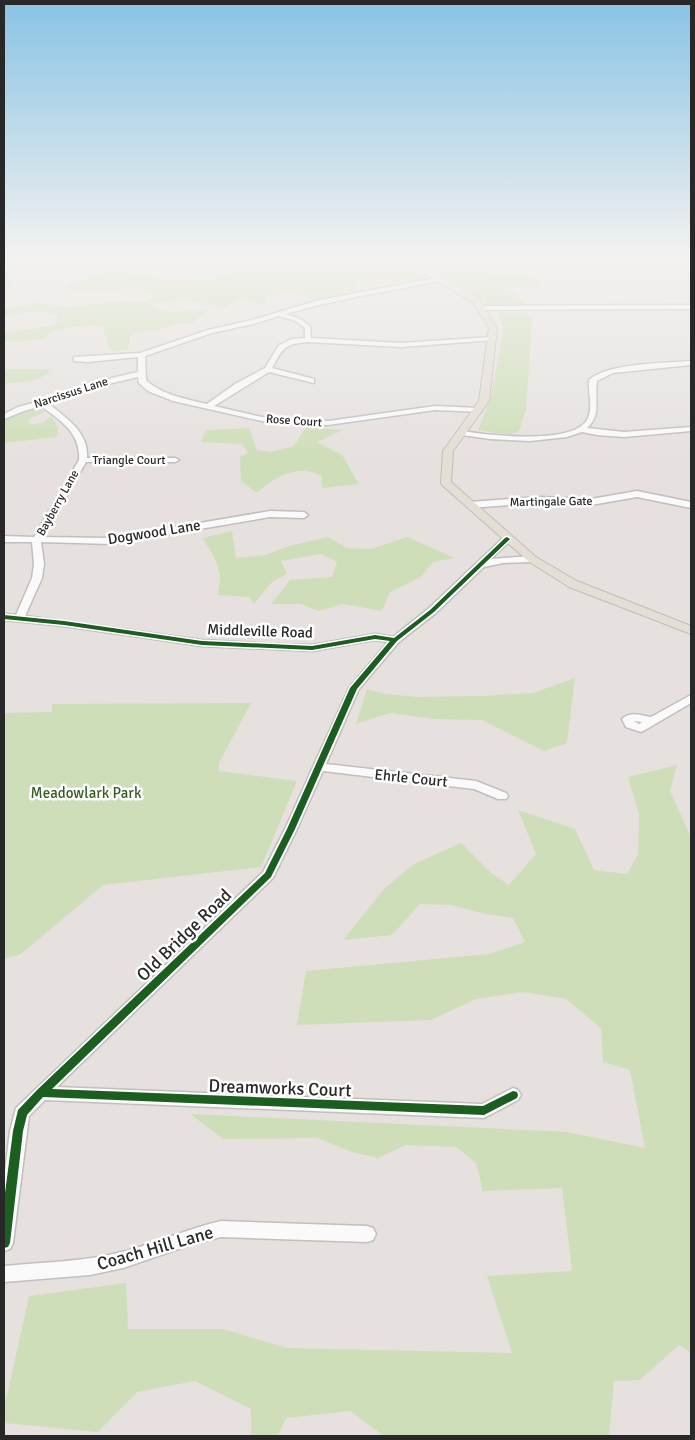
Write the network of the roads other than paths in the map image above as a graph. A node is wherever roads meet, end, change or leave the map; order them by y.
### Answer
1 (243, 323) edge
2 (303, 323) edge
3 (490, 323) edge
4 (492, 339) junction
5 (308, 340) junction
6 (141, 355) junction
7 (77, 359) dead end
8 (691, 363) edge
9 (268, 369) junction
10 (140, 374) junction
11 (311, 381) dead end
12 (44, 404) junction
13 (210, 406) junction
14 (478, 410) junction
15 (4, 417) edge
16 (691, 429) edge
17 (584, 430) junction
18 (462, 433) junction
19 (82, 460) junction
20 (175, 460) dead end
21 (470, 505) junction
22 (691, 505) edge
23 (304, 515) dead end
24 (4, 539) edge
25 (507, 539) junction
26 (37, 540) junction
27 (532, 559) junction
28 (482, 564) junction
29 (4, 616) edge
30 (20, 617) junction
31 (691, 630) edge
32 (395, 640) junction
33 (691, 698) edge
34 (651, 721) dead end
35 (318, 767) junction
36 (502, 796) dead end
37 (41, 1092) junction
38 (513, 1095) dead end
39 (366, 1234) dead end
40 (4, 1243) edge
41 (4, 1274) edge

1 - 6 street
2 - 5 street
3 - 4 main road
4 - 5 street
4 - 14 main road
5 - 9 street
6 - 7 street
6 - 10 street
8 - 17 street
9 - 11 street
9 - 13 street
10 - 12 street, Narcissus Lane
10 - 13 street, Rose Court
12 - 15 street, Narcissus Lane
12 - 19 street, Bayberry Lane
13 - 14 street, Rose Court
14 - 18 main road
16 - 17 street
17 - 18 street
18 - 21 main road
19 - 20 street, Triangle Court
19 - 26 street, Bayberry Lane
21 - 22 street, Martingale Gate
21 - 25 main road
23 - 26 street, Dogwood Lane
24 - 26 street, Dogwood Lane
25 - 27 main road
25 - 28 street
26 - 30 street, Bayberry Lane
27 - 28 street
27 - 31 main road
28 - 32 street
29 - 30 street, Middleville Road
30 - 32 street, Middleville Road
32 - 35 street, Old Bridge Road
33 - 34 street
35 - 36 street, Ehrle Court
35 - 37 street, Old Bridge Road
37 - 38 street, Dreamworks Court
37 - 40 street, Old Bridge Road
39 - 41 street, Coach Hill Lane

